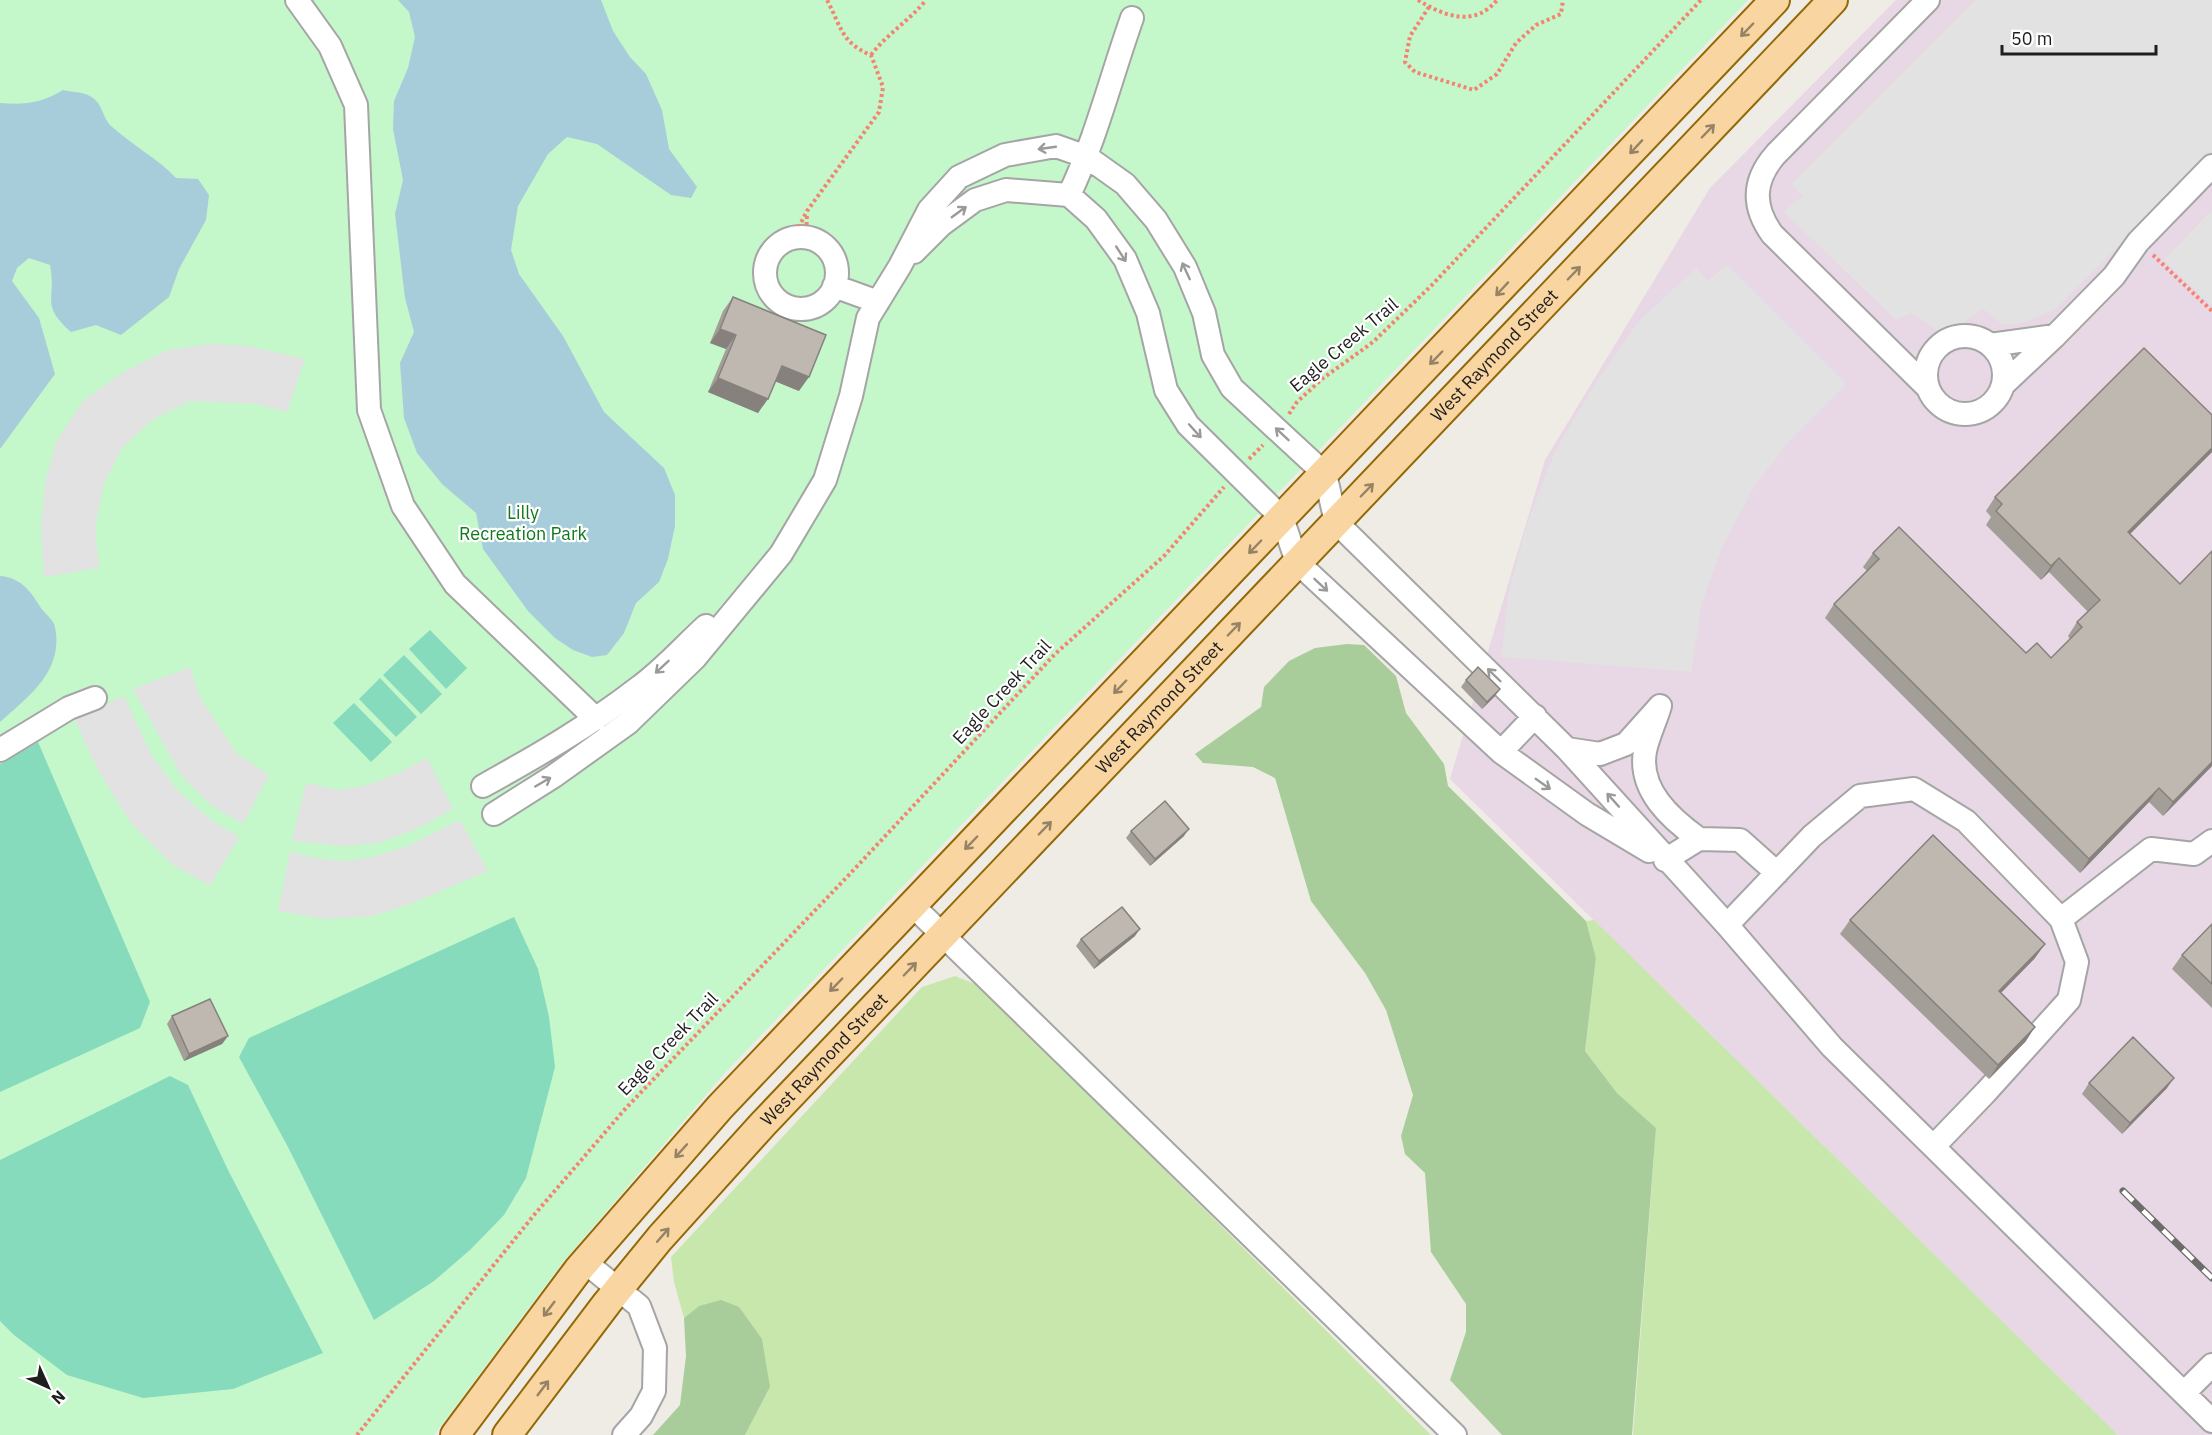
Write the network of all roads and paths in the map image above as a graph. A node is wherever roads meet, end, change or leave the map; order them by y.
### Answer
1 (297, 0) edge
2 (827, 0) edge
3 (926, 0) edge
4 (1418, 0) edge
5 (1497, 0) edge
6 (1563, 0) edge
7 (1701, 0) edge
8 (1775, 0) edge
9 (1833, 0) edge
10 (1928, 0) edge
11 (1429, 7) junction
12 (1132, 18) dead end
13 (871, 55) junction
14 (1719, 59) junction
15 (1751, 86) junction
16 (1087, 157) junction
17 (2212, 166) edge
18 (1069, 195) junction
19 (807, 211) junction
20 (800, 237) junction
21 (2138, 242) junction
22 (900, 266) junction
23 (834, 286) junction
24 (878, 302) junction
25 (2212, 311) edge
26 (2055, 336) junction
27 (1990, 345) junction
28 (1887, 347) junction
29 (1930, 356) junction
30 (2004, 384) junction
31 (1927, 387) junction
32 (1277, 430) junction
33 (1236, 473) junction
34 (1325, 474) junction
35 (1282, 518) junction
36 (1336, 522) junction
37 (781, 554) junction
38 (1297, 562) junction
39 (95, 698) dead end
40 (1535, 716) junction
41 (596, 719) junction
42 (1567, 749) junction
43 (0, 750) edge
44 (1501, 753) junction
45 (483, 786) dead end
46 (494, 814) dead end
47 (1699, 839) junction
48 (2212, 841) edge
49 (1665, 860) junction
50 (1777, 873) junction
51 (912, 904) junction
52 (2061, 919) junction
53 (1727, 925) junction
54 (943, 935) junction
55 (1934, 1146) junction
56 (585, 1262) junction
57 (618, 1289) junction
58 (2212, 1365) edge
59 (2184, 1393) junction
60 (2212, 1421) edge
61 (357, 1435) edge
62 (455, 1435) edge
63 (507, 1435) edge
64 (624, 1435) edge
65 (1455, 1435) edge

1 - 41 street
2 - 13 path
3 - 13 path
4 - 11 path
5 - 11 path
6 - 11 path
7 - 32 path, Eagle Creek Trail
8 -> 14 main road
9 - 15 main road, West Raymond Street
10 - 28 street
12 - 16 street
13 - 19 path
14 - 15 main road
14 -> 34 main road
36 -> 15 main road, West Raymond Street
16 - 18 street
16 -> 22 street
32 -> 16 street
17 - 21 street
22 -> 18 street
18 -> 33 street
19 - 20 path
19 - 20 path
20 - 23 street
20 - 23 street
21 - 25 path
21 - 26 street
22 - 24 street
23 - 24 street
24 - 37 street
26 - 27 street
26 - 30 street
27 - 29 street
27 - 30 street
28 - 29 street
28 - 31 street
29 - 31 street
30 - 31 street
32 - 33 path, Eagle Creek Trail
34 -> 32 street
33 - 35 street
33 - 61 path, Eagle Creek Trail
34 - 35 main road
34 - 36 street
35 - 38 street
35 -> 51 main road
36 - 38 main road, West Raymond Street
40 -> 36 street
37 -> 41 street
46 -> 37 street
38 -> 44 street
54 -> 38 main road, West Raymond Street
39 - 43 street
40 - 42 street
40 - 44 street
41 - 45 street
42 - 47 street
49 -> 42 street
44 -> 49 street
47 - 49 street
47 - 50 street
48 - 52 street
49 - 53 street
50 - 52 street
50 - 53 street
51 - 54 street
51 -> 56 main road
52 - 55 street
53 - 55 street
57 -> 54 main road, West Raymond Street
54 - 65 street
55 - 59 street
56 - 57 street
56 -> 62 main road
63 -> 57 main road, West Raymond Street
57 - 64 street
58 - 59 street
59 - 60 street

